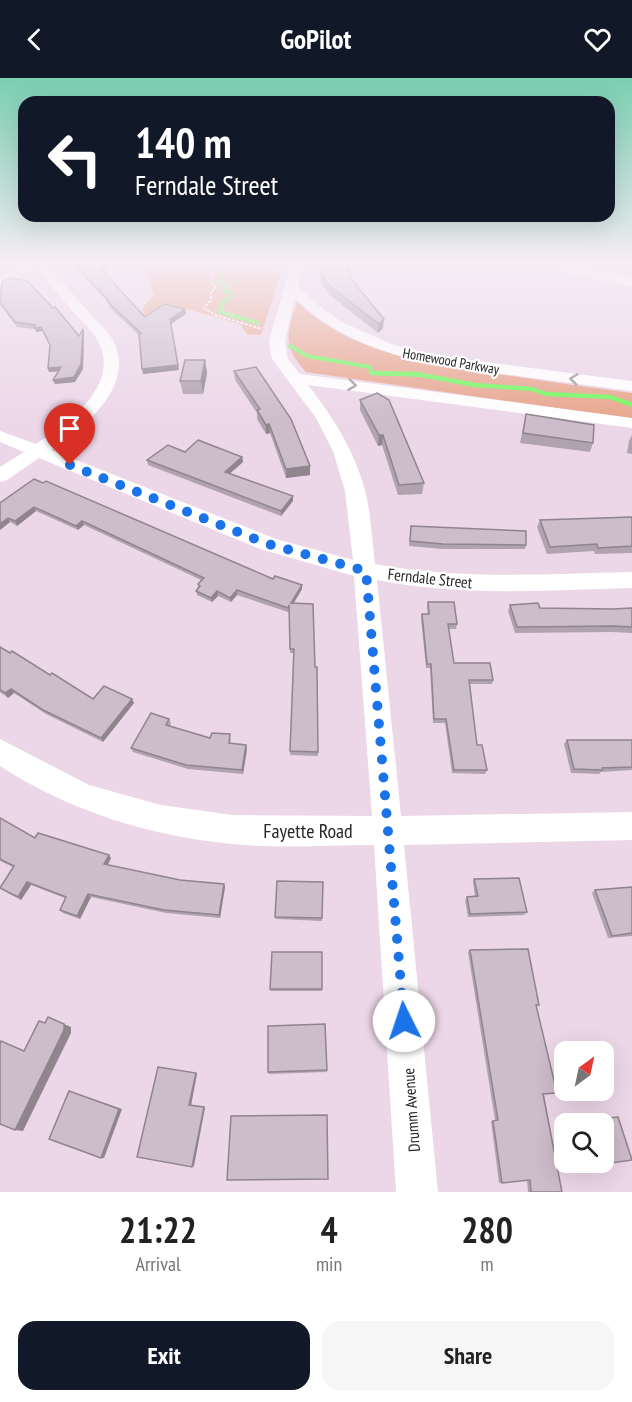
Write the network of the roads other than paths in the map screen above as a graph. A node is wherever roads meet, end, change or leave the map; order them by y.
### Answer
1 (84, 316) edge
2 (283, 316) edge
3 (321, 316) edge
4 (294, 378) junction
5 (632, 386) edge
6 (632, 423) edge
7 (0, 436) edge
8 (36, 451) junction
9 (0, 476) edge
10 (366, 571) junction
11 (632, 580) edge
12 (0, 751) edge
13 (632, 826) edge
14 (389, 831) junction
15 (417, 1192) edge

1 - 8 street
2 - 4 street, Drumm Avenue
5 -> 3 street, Homewood Parkway
4 -> 6 street
4 - 10 street, Drumm Avenue
7 - 8 street, Ferndale Street
8 - 9 street
8 - 10 street, Ferndale Street
10 - 11 street, Ferndale Street
10 - 14 street, Drumm Avenue
12 - 14 street, Fayette Road
13 - 14 street, Fayette Road
14 - 15 street, Drumm Avenue

